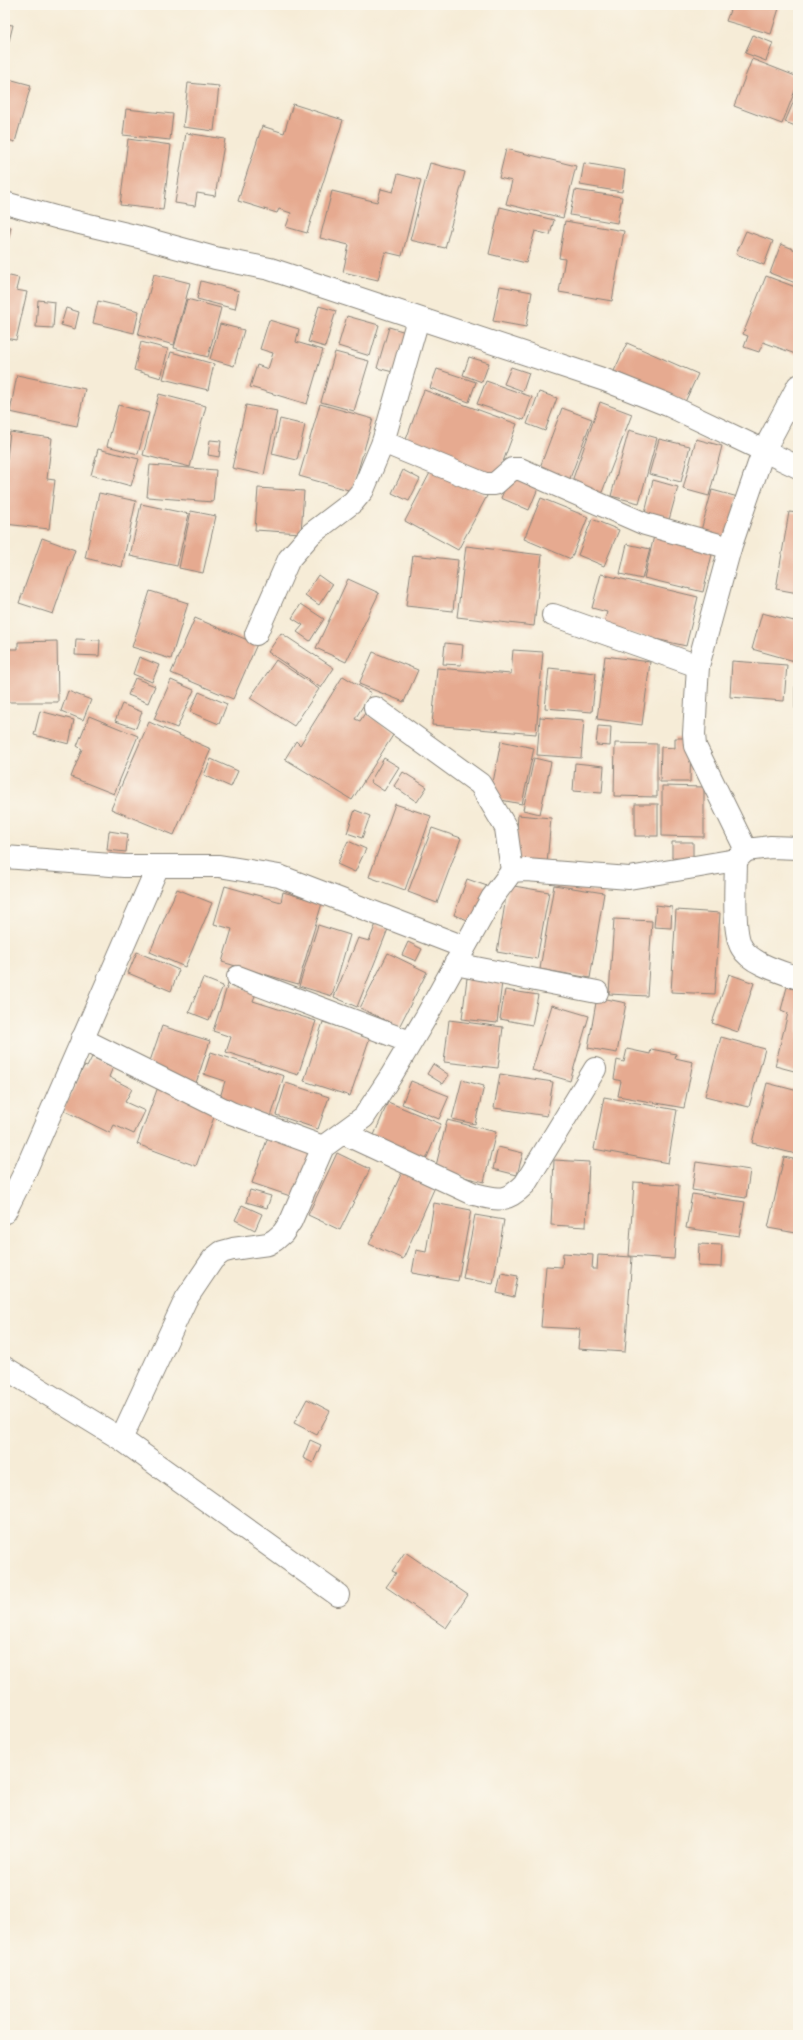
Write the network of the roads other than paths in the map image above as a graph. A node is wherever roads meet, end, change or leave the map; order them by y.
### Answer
1 (5, 203) edge
2 (418, 318) junction
3 (798, 386) edge
4 (383, 442) junction
5 (763, 452) junction
6 (798, 467) edge
7 (730, 548) junction
8 (553, 615) dead end
9 (256, 634) dead end
10 (698, 666) junction
11 (375, 708) dead end
12 (798, 848) edge
13 (741, 855) junction
14 (5, 857) edge
15 (158, 866) junction
16 (512, 871) junction
17 (459, 956) junction
18 (238, 977) dead end
19 (798, 978) edge
20 (597, 992) dead end
21 (82, 1039) junction
22 (410, 1042) junction
23 (594, 1069) dead end
24 (343, 1133) junction
25 (323, 1147) junction
26 (5, 1212) edge
27 (5, 1368) edge
28 (121, 1439) junction
29 (338, 1595) dead end

1 - 2 street
2 - 4 street
2 - 5 street
3 - 5 street
4 - 7 street
4 - 9 street
5 - 6 street
5 - 7 street
7 - 10 street
8 - 10 street
10 - 13 street
11 - 16 street
12 - 13 street
13 - 16 street
13 - 19 street
14 - 15 street
15 - 17 street
15 - 21 street
16 - 17 street
17 - 20 street
17 - 22 street
18 - 22 street
21 - 25 street
21 - 26 street
22 - 24 street
23 - 24 street
24 - 25 street
25 - 28 street
27 - 28 street
28 - 29 street

